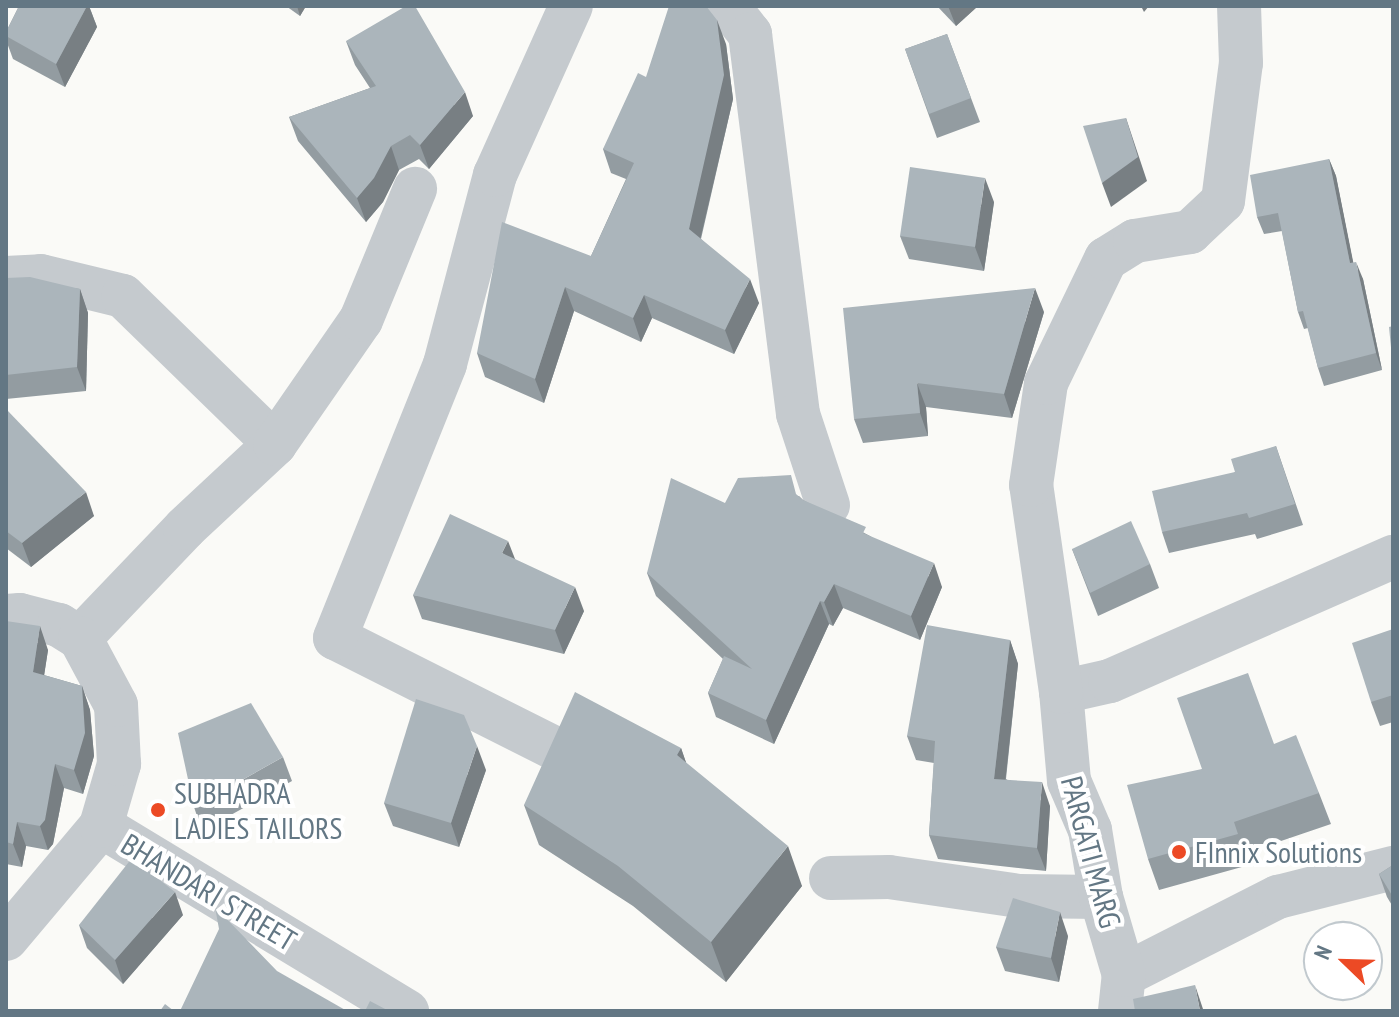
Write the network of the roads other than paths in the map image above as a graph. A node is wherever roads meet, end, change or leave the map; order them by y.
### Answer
1 (571, 6) edge
2 (728, 6) edge
3 (1239, 6) edge
4 (415, 189) dead end
5 (6, 278) edge
6 (275, 444) junction
7 (828, 505) dead end
8 (1393, 557) edge
9 (6, 616) edge
10 (80, 638) junction
11 (1061, 692) junction
12 (554, 748) edge
13 (101, 826) junction
14 (1393, 868) edge
15 (831, 878) dead end
16 (1101, 897) junction
17 (6, 939) edge
18 (1122, 993) edge
19 (407, 1011) edge

1 - 12 street
2 - 7 street
3 - 11 street, PARGATI MARG
4 - 6 street
5 - 6 street
6 - 10 street
8 - 11 street
9 - 10 street
10 - 13 street, BHANDARI STREET
11 - 16 street, PARGATI MARG
13 - 17 street
13 - 19 street, BHANDARI STREET
14 - 18 street
15 - 16 street
16 - 18 street, PARGATI MARG

